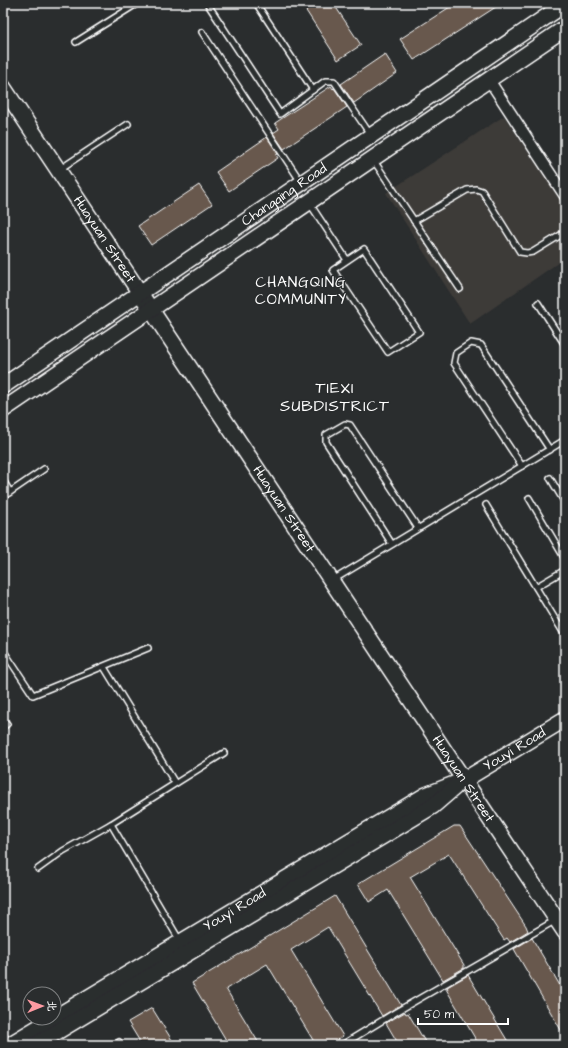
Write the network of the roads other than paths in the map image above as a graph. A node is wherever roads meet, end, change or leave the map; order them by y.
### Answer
1 (137, 3) edge
2 (207, 3) edge
3 (256, 3) edge
4 (565, 4) edge
5 (565, 28) edge
6 (202, 32) dead end
7 (76, 42) dead end
8 (489, 80) junction
9 (3, 87) edge
10 (313, 90) junction
11 (128, 124) dead end
12 (372, 136) junction
13 (372, 159) junction
14 (58, 170) junction
15 (302, 183) junction
16 (565, 196) edge
17 (308, 203) junction
18 (414, 221) junction
19 (564, 233) dead end
20 (347, 260) junction
21 (460, 289) dead end
22 (140, 293) junction
23 (538, 303) dead end
24 (151, 310) junction
25 (565, 345) edge
26 (3, 386) edge
27 (3, 410) edge
28 (565, 440) edge
29 (550, 450) junction
30 (522, 466) junction
31 (44, 469) dead end
32 (550, 478) dead end
33 (3, 480) edge
34 (10, 492) junction
35 (3, 497) edge
36 (529, 498) dead end
37 (565, 503) edge
38 (486, 505) dead end
39 (418, 528) junction
40 (392, 544) junction
41 (565, 559) edge
42 (565, 570) edge
43 (331, 580) junction
44 (536, 587) junction
45 (563, 632) dead end
46 (148, 648) dead end
47 (3, 650) edge
48 (104, 666) junction
49 (3, 719) edge
50 (565, 719) edge
51 (3, 727) edge
52 (224, 753) dead end
53 (464, 780) junction
54 (175, 783) junction
55 (111, 824) junction
56 (38, 869) dead end
57 (561, 926) edge
58 (181, 942) junction
59 (9, 1045) edge
60 (35, 1045) edge
61 (342, 1045) edge

1 - 7 lane
2 - 10 lane
3 - 10 lane
4 - 12 street, Changqing Road
5 - 8 street, Changqing Road
6 - 15 lane
8 - 13 street, Changqing Road
8 - 16 street
9 - 14 street, Huayuan Street
10 - 12 lane
11 - 14 lane
12 - 15 street, Changqing Road
13 - 17 street, Changqing Road
13 - 18 lane
14 - 22 street, Huayuan Street
15 - 22 street, Changqing Road
17 - 20 lane
17 - 24 street, Changqing Road
18 - 19 lane
18 - 21 lane
20 - 20 lane
22 - 24 street, Huayuan Street
22 - 26 street, Changqing Road
23 - 25 lane
24 - 27 street, Changqing Road
24 - 43 street, Huayuan Street
28 - 29 lane
29 - 30 lane
29 - 30 lane
30 - 39 lane
31 - 34 lane
32 - 37 lane
33 - 34 lane
34 - 35 lane
36 - 41 lane
38 - 44 lane
39 - 40 lane
39 - 40 lane
40 - 43 lane
42 - 44 lane
43 - 53 street, Huayuan Street
44 - 45 lane
46 - 48 lane
47 - 48 lane
48 - 54 lane
49 - 51 lane
50 - 53 street, Youyi Road
52 - 54 lane
53 - 57 street, Huayuan Street
53 - 58 street, Youyi Road
53 - 60 street, Youyi Road
54 - 55 lane
55 - 56 lane
55 - 58 lane
57 - 61 lane
58 - 59 street, Youyi Road

